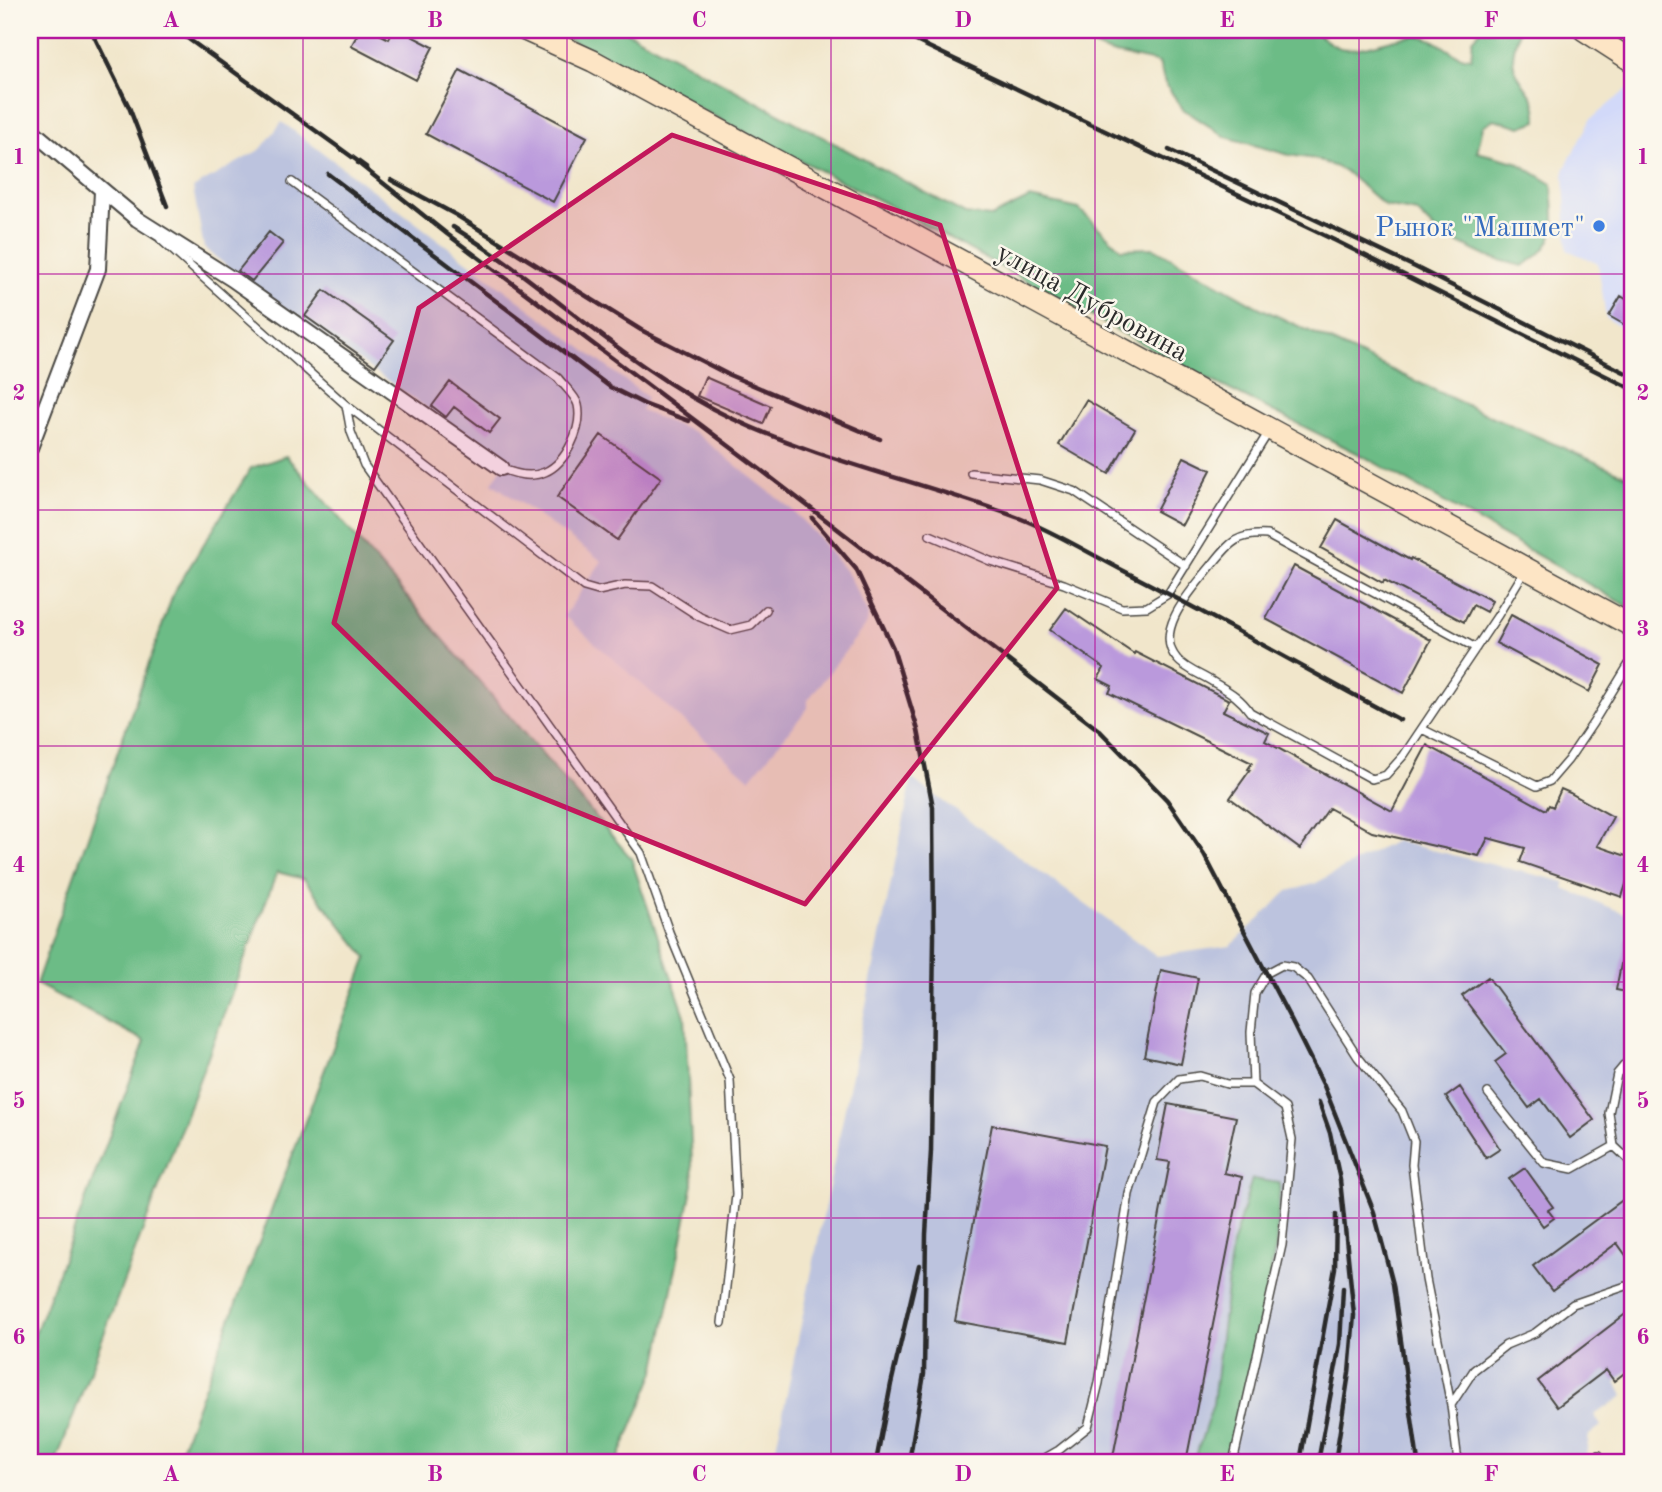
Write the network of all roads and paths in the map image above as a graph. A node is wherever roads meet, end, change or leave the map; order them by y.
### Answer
1 (525, 30) edge
2 (1584, 30) edge
3 (1632, 61) edge
4 (30, 129) edge
5 (292, 181) dead end
6 (102, 191) junction
7 (137, 219) junction
8 (346, 405) junction
9 (1270, 429) junction
10 (30, 448) edge
11 (501, 468) joint
12 (971, 473) dead end
13 (930, 535) dead end
14 (1186, 566) junction
15 (1527, 568) junction
16 (766, 610) dead end
17 (1632, 626) edge
18 (1476, 648) junction
19 (1632, 659) edge
20 (1422, 729) junction
21 (1632, 1056) edge
22 (1253, 1084) junction
23 (1488, 1093) dead end
24 (1614, 1146) junction
25 (1632, 1163) edge
26 (1632, 1284) edge
27 (722, 1322) dead end
28 (1451, 1405) junction
29 (1038, 1462) edge
30 (1233, 1462) edge
31 (1458, 1462) edge

1 - 9 main road, улица Дубровина
2 - 3 main road
4 - 6 street
5 - 11 lane
6 - 7 street
6 - 10 street
7 - 8 lane
7 - 11 street
8 - 16 lane
8 - 27 lane
9 - 14 lane
9 - 15 main road, улица Дубровина
12 - 14 lane
13 - 14 lane
15 - 17 main road, улица Дубровина
15 - 18 lane
18 - 20 lane
18 - 20 lane
19 - 20 lane
21 - 24 lane
22 - 28 lane
22 - 29 lane
22 - 30 lane
23 - 24 lane
24 - 25 lane
26 - 28 lane
28 - 31 lane

